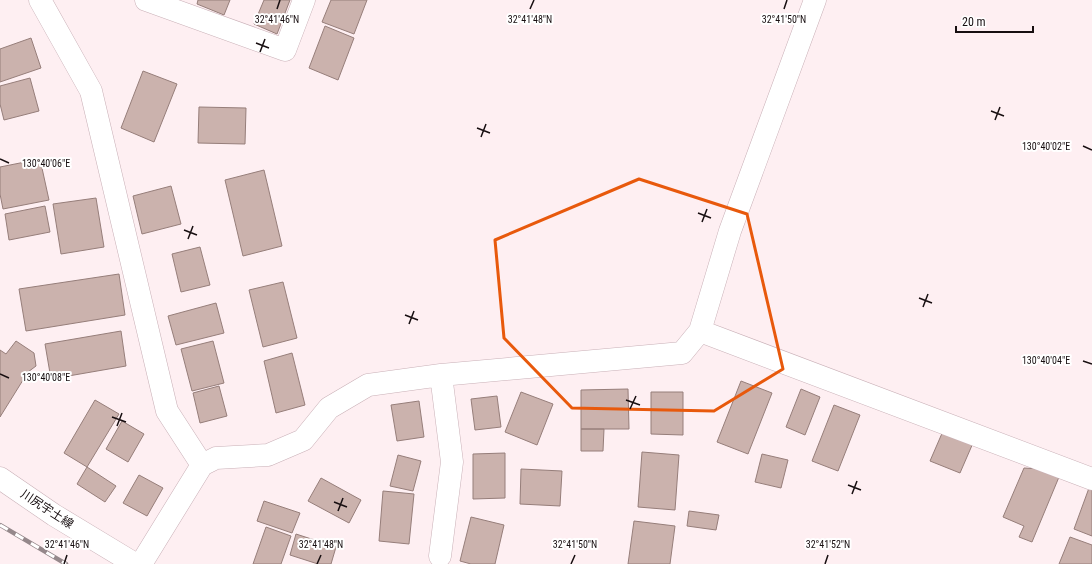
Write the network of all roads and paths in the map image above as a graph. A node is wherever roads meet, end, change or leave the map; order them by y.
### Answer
1 (40, 0) edge
2 (146, 0) edge
3 (304, 0) edge
4 (815, 0) edge
5 (700, 331) junction
6 (441, 375) junction
7 (202, 465) junction
8 (0, 478) edge
9 (1092, 479) edge
10 (440, 556) dead end
11 (135, 564) edge
12 (141, 564) edge

1 - 7 street
2 - 3 street
4 - 5 street
5 - 6 street
5 - 9 street
6 - 7 street
6 - 10 street
7 - 12 street
8 - 11 street, 川尻宇土線

